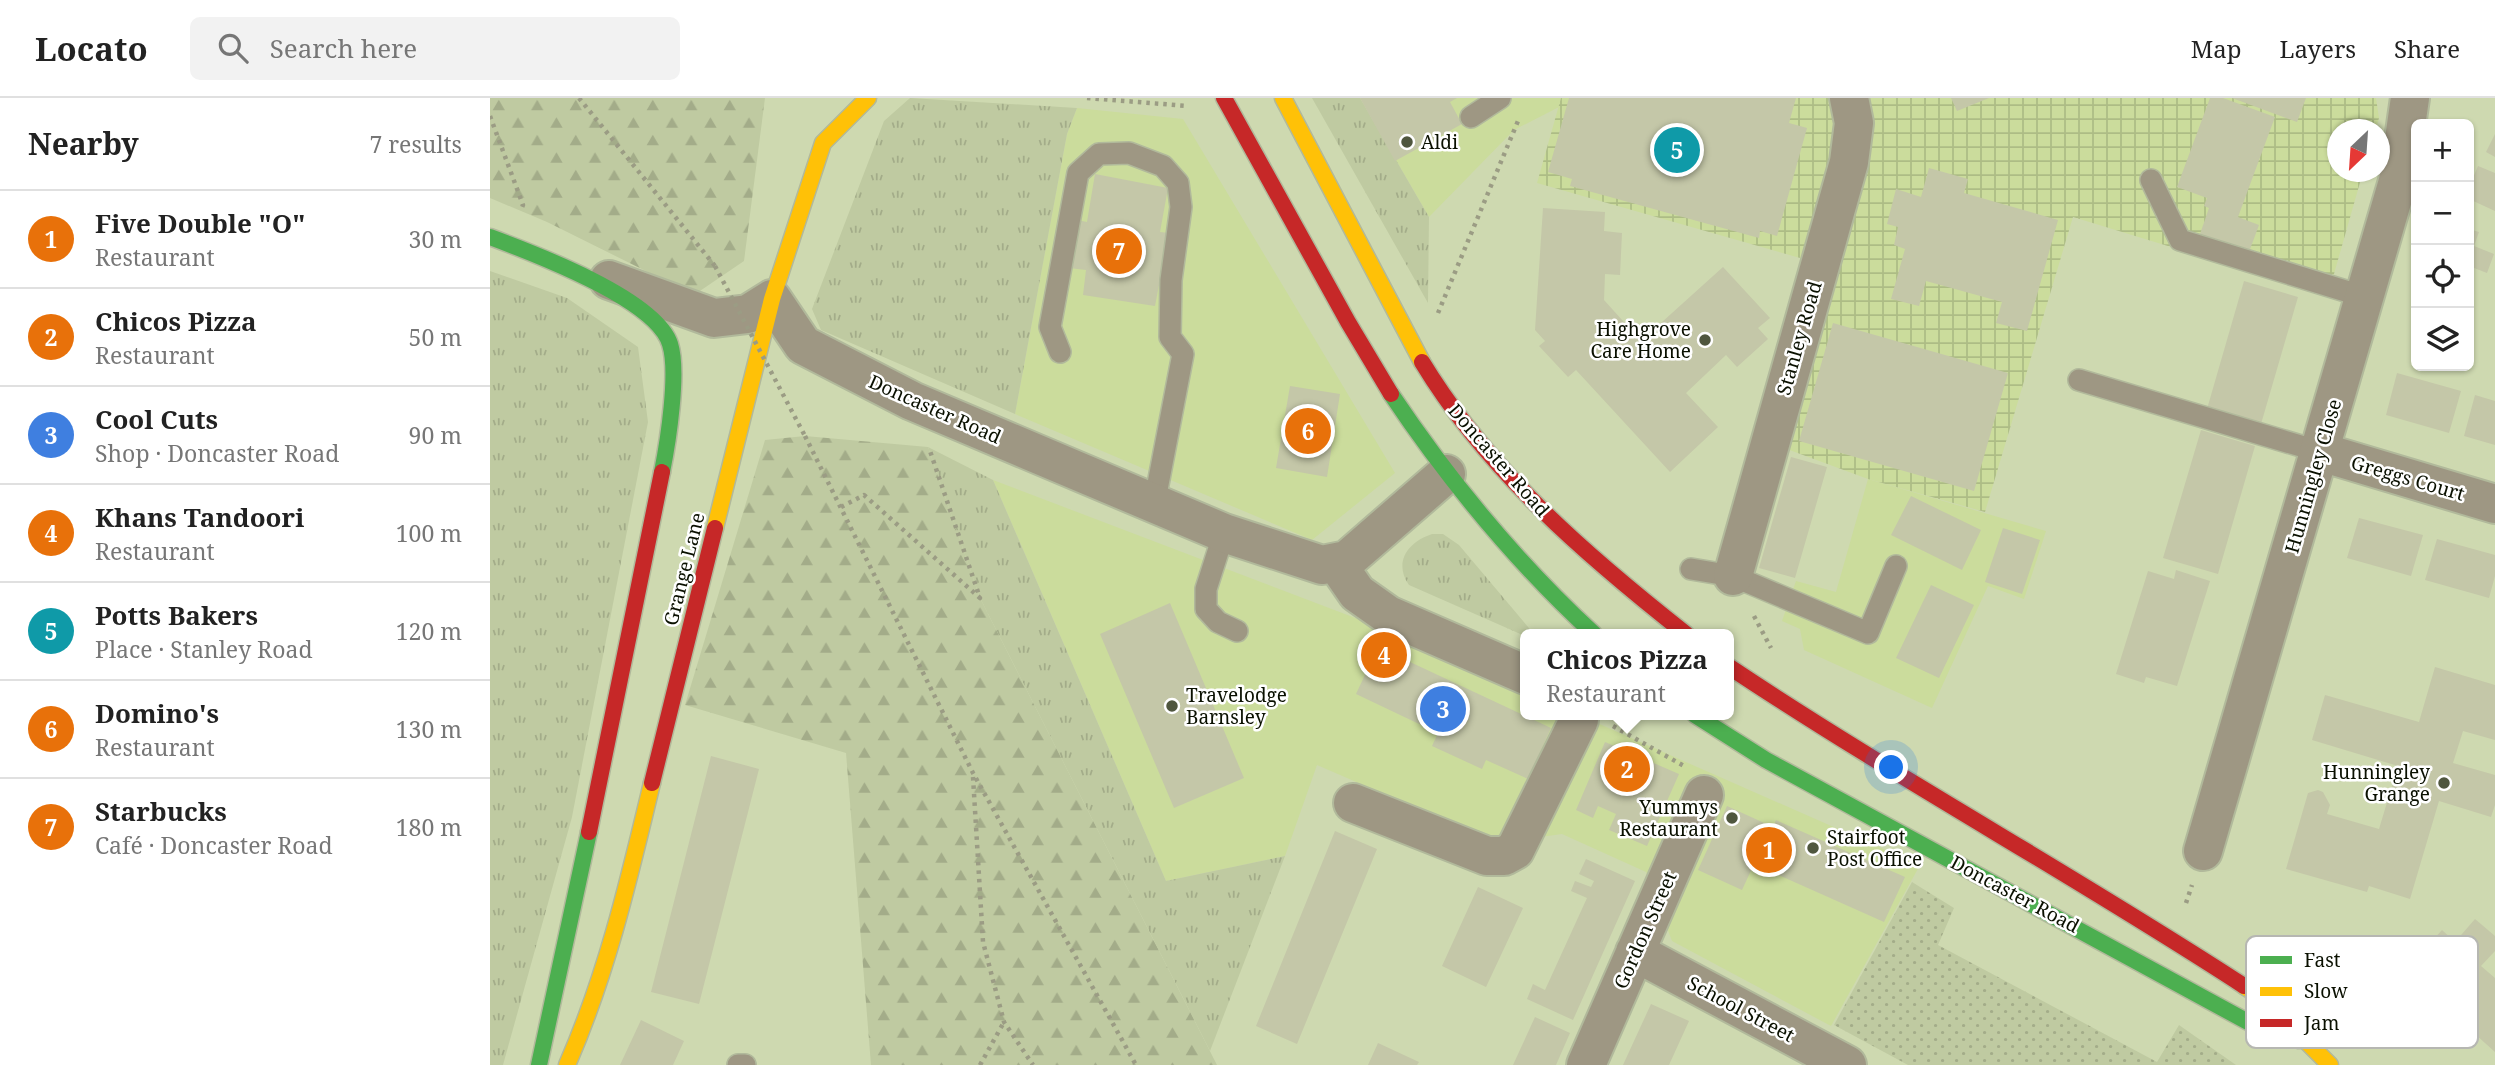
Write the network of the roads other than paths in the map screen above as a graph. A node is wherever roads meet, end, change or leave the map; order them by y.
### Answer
1 (868, 98) edge
2 (1283, 98) edge
3 (1500, 98) edge
4 (1849, 98) edge
5 (2410, 98) edge
6 (1227, 104) edge
7 (1471, 117) dead end
8 (824, 121) dead end
9 (823, 143) junction
10 (2151, 180) dead end
11 (490, 237) edge
12 (554, 261) junction
13 (2365, 296) junction
14 (772, 299) junction
15 (1060, 352) dead end
16 (2079, 380) dead end
17 (2321, 452) junction
18 (1446, 474) junction
19 (2495, 503) edge
20 (1154, 505) junction
21 (1224, 533) junction
22 (1337, 564) junction
23 (1896, 566) dead end
24 (1691, 569) dead end
25 (1733, 576) junction
26 (1589, 629) edge
27 (1679, 629) edge
28 (1237, 631) dead end
29 (1734, 670) edge
30 (1520, 673) edge
31 (1703, 720) edge
32 (1586, 723) edge
33 (1704, 795) road end
34 (1353, 803) dead end
35 (2203, 851) dead end
36 (1635, 952) junction
37 (2246, 987) edge
38 (2246, 1021) edge
39 (2311, 1048) edge
40 (539, 1065) edge
41 (567, 1065) edge
42 (738, 1065) edge
43 (745, 1065) edge
44 (1586, 1065) edge
45 (1847, 1065) edge
46 (2330, 1065) edge

1 - 9 highway, Grange Lane
2 - 27 highway, Doncaster Road
3 - 7 lane
4 - 25 street, Stanley Road
5 - 13 street, Hunningley Close
6 - 18 highway
8 - 9 highway
9 - 14 highway, Grange Lane
10 - 13 lane
11 - 12 highway
12 - 14 street
12 - 40 highway
13 - 17 street, Hunningley Close
14 - 20 street, Doncaster Road
14 - 41 highway, Grange Lane
15 - 20 lane
16 - 17 lane
17 - 19 street, Greggs Court
17 - 35 street, Hunningley Close
18 - 22 street
18 - 26 highway
20 - 21 street, Doncaster Road
21 - 22 street, Doncaster Road
21 - 28 lane
22 - 30 street
23 - 25 lane
24 - 25 lane
29 - 37 highway, Doncaster Road
31 - 38 highway, Doncaster Road
32 - 34 street
33 - 36 street, Gordon Street
36 - 44 street, Gordon Street
36 - 45 street, School Street
39 - 46 highway, Doncaster Road
42 - 43 lane

